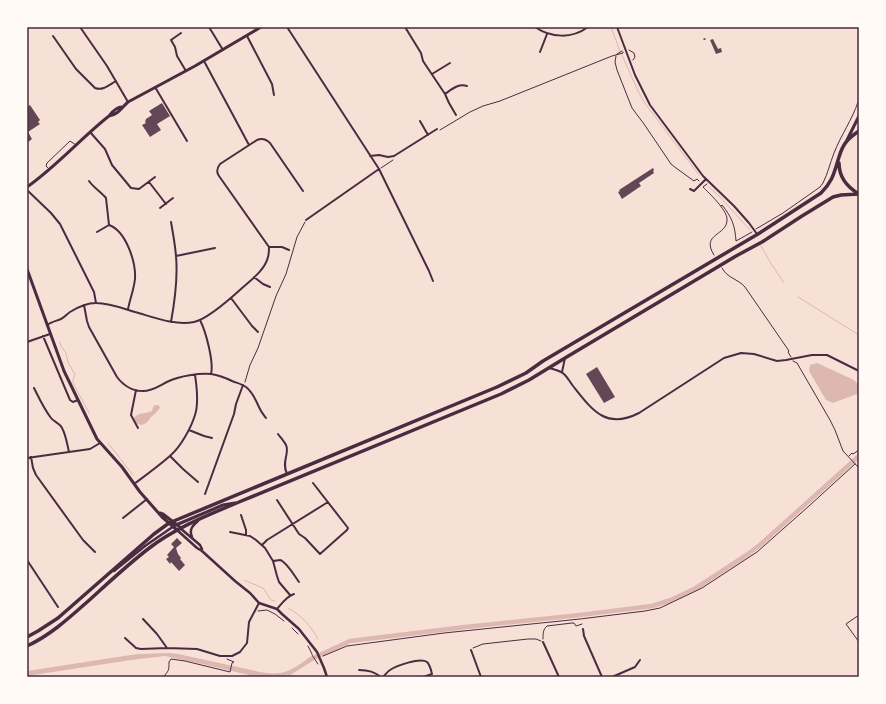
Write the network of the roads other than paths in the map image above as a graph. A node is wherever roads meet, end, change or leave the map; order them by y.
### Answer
1 (80, 27) edge
2 (209, 27) edge
3 (261, 27) edge
4 (287, 27) edge
5 (405, 27) edge
6 (535, 27) edge
7 (588, 27) edge
8 (617, 27) edge
9 (181, 33) dead end
10 (547, 34) junction
11 (53, 36) dead end
12 (247, 36) junction
13 (223, 50) junction
14 (540, 52) dead end
15 (204, 61) junction
16 (450, 63) dead end
17 (186, 71) junction
18 (432, 74) junction
19 (116, 81) junction
20 (467, 86) dead end
21 (155, 88) junction
22 (445, 94) junction
23 (274, 95) dead end
24 (128, 102) junction
25 (456, 115) dead end
26 (859, 116) edge
27 (420, 121) dead end
28 (437, 129) dead end
29 (90, 132) junction
30 (859, 132) edge
31 (428, 134) junction
32 (187, 141) dead end
33 (846, 142) junction
34 (76, 145) junction
35 (249, 145) junction
36 (370, 156) junction
37 (839, 157) junction
38 (379, 169) junction
39 (49, 170) junction
40 (155, 177) dead end
41 (705, 180) junction
42 (90, 181) dead end
43 (149, 182) junction
44 (27, 188) edge
45 (690, 189) dead end
46 (303, 191) dead end
47 (859, 194) edge
48 (173, 198) dead end
49 (166, 204) junction
50 (160, 208) dead end
51 (306, 220) road end
52 (171, 222) dead end
53 (109, 225) junction
54 (97, 232) dead end
55 (758, 234) junction
56 (215, 248) dead end
57 (270, 248) junction
58 (289, 250) dead end
59 (176, 256) junction
60 (27, 269) edge
61 (254, 277) junction
62 (433, 281) dead end
63 (270, 287) dead end
64 (232, 298) junction
65 (96, 303) junction
66 (84, 305) junction
67 (128, 310) junction
68 (200, 320) junction
69 (171, 322) junction
70 (47, 325) junction
71 (258, 332) dead end
72 (50, 334) junction
73 (43, 336) junction
74 (27, 342) edge
75 (565, 358) junction
76 (548, 368) junction
77 (859, 371) edge
78 (562, 372) junction
79 (211, 374) junction
80 (195, 375) junction
81 (243, 385) junction
82 (34, 388) dead end
83 (136, 390) junction
84 (78, 400) junction
85 (266, 418) dead end
86 (138, 428) dead end
87 (188, 429) junction
88 (278, 434) dead end
89 (212, 438) dead end
90 (100, 442) junction
91 (68, 452) junction
92 (170, 456) junction
93 (31, 457) junction
94 (27, 458) edge
95 (287, 474) junction
96 (198, 482) dead end
97 (313, 483) dead end
98 (134, 484) junction
99 (205, 494) dead end
100 (147, 499) junction
101 (277, 500) dead end
102 (239, 502) junction
103 (328, 502) junction
104 (241, 515) dead end
105 (123, 518) dead end
106 (201, 518) junction
107 (170, 522) junction
108 (293, 524) junction
109 (174, 525) junction
110 (179, 529) junction
111 (230, 532) dead end
112 (246, 535) junction
113 (192, 539) junction
114 (262, 545) junction
115 (202, 551) junction
116 (95, 552) dead end
117 (27, 560) edge
118 (274, 561) junction
119 (299, 582) dead end
120 (97, 583) junction
121 (294, 594) dead end
122 (290, 595) junction
123 (260, 603) junction
124 (58, 607) dead end
125 (278, 609) junction
126 (143, 619) dead end
127 (583, 629) dead end
128 (27, 637) edge
129 (125, 638) dead end
130 (543, 642) road end
131 (27, 646) edge
132 (167, 648) junction
133 (471, 650) road end
134 (640, 660) dead end
135 (359, 670) dead end
136 (432, 674) junction
137 (327, 677) edge
138 (382, 677) edge
139 (423, 677) edge
140 (434, 677) edge
141 (481, 677) edge
142 (559, 677) edge
143 (602, 677) edge
144 (612, 677) edge

1 - 19 street
2 - 13 street
3 - 12 main road
4 - 36 street
5 - 18 street
6 - 10 street
7 - 10 street
8 - 41 street
9 - 17 street
10 - 14 street
11 - 19 street
12 - 13 main road
12 - 23 street
13 - 15 main road
15 - 17 main road
15 - 35 street
16 - 18 street
17 - 21 main road
18 - 22 street
19 - 24 street
20 - 22 street
21 - 24 main road
21 - 32 street
22 - 25 street
24 - 29 main road
26 - 33 main road
27 - 31 street
28 - 31 street
29 - 34 main road
29 - 43 street
30 - 33 highway
31 - 36 street
33 - 37 highway
34 - 39 main road
34 - 39 lane
35 - 46 street
35 - 57 street
36 - 38 street
37 - 47 highway
37 - 55 highway
38 - 51 street
38 - 62 street
39 - 44 main road
40 - 43 street
41 - 45 street
41 - 55 street
42 - 53 street
43 - 49 street
44 - 65 street
47 - 75 highway
48 - 49 street
49 - 50 street
52 - 59 street
53 - 54 street
53 - 67 street
55 - 95 highway
56 - 59 street
57 - 58 street
57 - 61 street
59 - 69 street
60 - 70 main road
61 - 63 street
61 - 64 street
64 - 68 street
64 - 71 street
65 - 66 street
65 - 67 street
66 - 70 street
66 - 83 street
67 - 69 street
68 - 69 street
68 - 79 street
70 - 72 main road
72 - 73 street
72 - 84 main road
73 - 74 street
73 - 84 street
75 - 76 highway
75 - 78 street
76 - 78 street
76 - 102 highway
77 - 78 street
79 - 80 street
79 - 81 street
80 - 83 street
80 - 87 street
81 - 85 street
81 - 99 street
82 - 91 street
83 - 86 street
84 - 90 main road
87 - 89 street
87 - 92 street
88 - 95 street
90 - 91 street
90 - 98 main road
91 - 93 street
92 - 96 street
92 - 98 street
93 - 94 street
93 - 116 street
95 - 107 highway
97 - 103 street
98 - 100 main road
100 - 105 street
100 - 107 main road
101 - 108 street
102 - 106 highway
102 - 109 main road
103 - 108 street
103 - 108 street
104 - 112 street
106 - 110 highway
106 - 113 street
107 - 109 main road
107 - 120 highway
108 - 114 street
109 - 110 main road
109 - 120 street
110 - 113 street
110 - 115 street
110 - 131 highway
111 - 112 street
112 - 114 street
113 - 115 street
114 - 118 street
115 - 123 street
117 - 124 street
118 - 119 street
118 - 122 street
120 - 128 highway
121 - 122 street
122 - 125 street
123 - 125 street
123 - 132 street
125 - 137 street
126 - 132 street
127 - 143 street
129 - 132 street
130 - 142 street
133 - 141 street
134 - 144 street
135 - 138 street
136 - 138 street
136 - 139 street
136 - 140 street

